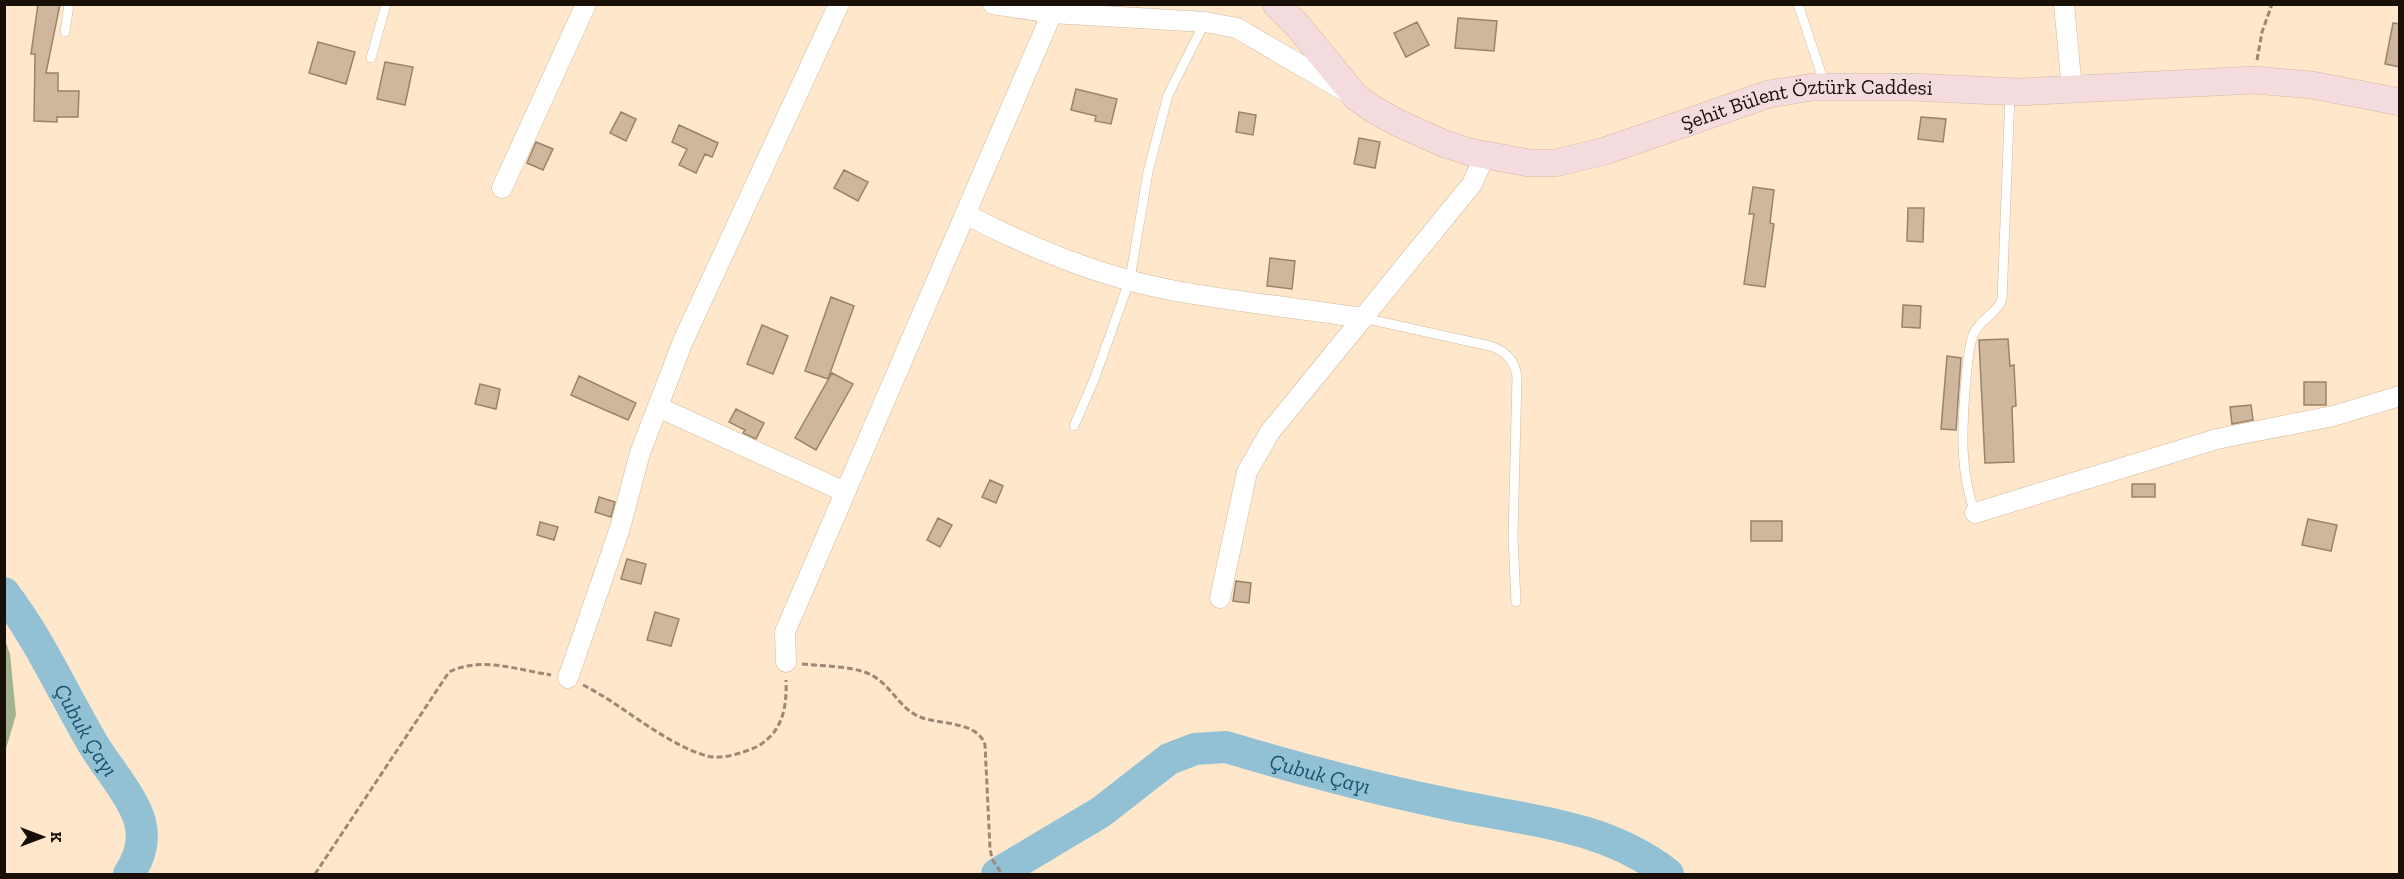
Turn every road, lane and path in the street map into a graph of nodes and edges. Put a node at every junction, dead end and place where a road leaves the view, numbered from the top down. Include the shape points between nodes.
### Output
1 (69, 4) edge
2 (386, 4) edge
3 (586, 4) edge
4 (839, 4) edge
5 (993, 4) edge
6 (1276, 4) edge
7 (1798, 4) edge
8 (2064, 4) edge
9 (2272, 4) edge
10 (1052, 13) junction
11 (1205, 22) junction
12 (65, 32) dead end
13 (371, 58) dead end
14 (2254, 80) junction
15 (1826, 87) junction
16 (2072, 90) junction
17 (2010, 92) junction
18 (1356, 97) junction
19 (2400, 102) edge
20 (1485, 155) junction
21 (502, 188) dead end
22 (965, 214) junction
23 (1130, 279) junction
24 (1362, 318) junction
25 (2400, 396) edge
26 (658, 407) junction
27 (1074, 426) dead end
28 (845, 492) junction
29 (1975, 513) joint
30 (1220, 598) dead end
31 (1516, 602) dead end
32 (786, 663) junction
33 (568, 678) junction
34 (315, 874) edge
35 (1002, 874) edge

1 - 12 lane
2 - 13 lane
3 - 21 street
4 - 26 street via 683,341
5 - 10 street
6 - 18 street, Şehit Bülent Öztürk Caddesi
7 - 15 lane
8 - 16 street
9 - 14 path via 2262,32
10 - 11 street
10 - 22 street
11 - 18 street via 1237,28
11 - 23 lane via 1168,94 1148,172
14 - 16 street, Şehit Bülent Öztürk Caddesi
14 - 19 street, Şehit Bülent Öztürk Caddesi via 2312,85
15 - 17 street, Şehit Bülent Öztürk Caddesi
15 - 20 street, Şehit Bülent Öztürk Caddesi via 1769,94 1675,129 1555,163
16 - 17 street, Şehit Bülent Öztürk Caddesi
17 - 29 lane via 2002,300 1974,332 1968,352 1961,446
18 - 20 street, Şehit Bülent Öztürk Caddesi via 1418,133
20 - 24 street via 1472,184
22 - 23 street via 1011,237
22 - 28 street
23 - 24 street via 1170,290
23 - 27 lane
24 - 30 street via 1270,432 1247,472
24 - 31 lane via 1490,346 1512,360 1517,376 1513,538
25 - 29 street via 2334,416 2217,439
26 - 28 street
26 - 33 street
28 - 32 street via 785,632
32 - 33 path via 787,703 780,723 766,742 724,756 709,757 664,735
32 - 35 path via 864,672 882,681 916,714 977,732 985,745 992,859
33 - 34 path via 484,664 468,664 449,672

